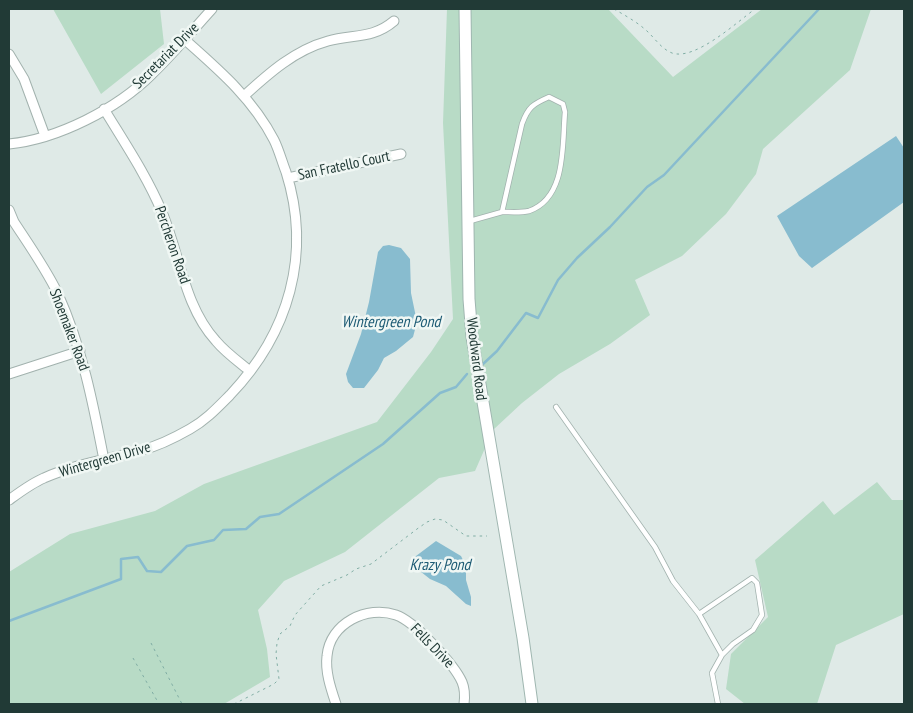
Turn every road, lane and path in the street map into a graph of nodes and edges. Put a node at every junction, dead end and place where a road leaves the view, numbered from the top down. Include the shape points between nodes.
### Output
1 (212, 9) edge
2 (465, 9) edge
3 (614, 9) edge
4 (755, 9) edge
5 (394, 21) dead end
6 (184, 39) junction
7 (9, 54) edge
8 (244, 96) junction
9 (104, 109) junction
10 (45, 136) junction
11 (9, 144) edge
12 (401, 154) dead end
13 (288, 178) junction
14 (9, 210) edge
15 (502, 212) junction
16 (468, 222) junction
17 (80, 351) junction
18 (250, 372) junction
19 (9, 374) edge
20 (556, 408) dead end
21 (104, 460) junction
22 (9, 500) edge
23 (487, 536) dead end
24 (699, 614) junction
25 (151, 644) dead end
26 (722, 655) junction
27 (133, 658) dead end
28 (158, 704) edge
29 (182, 704) edge
30 (234, 704) edge
31 (336, 704) edge
32 (464, 704) edge
33 (532, 704) edge
34 (718, 704) edge

1 - 6 street, Secretariat Drive
2 - 16 street, Woodward Road
3 - 4 path via 674,54 702,48
5 - 8 street via 385,29 369,35 344,37 308,48 266,76
6 - 8 street, Wintergreen Drive via 231,80
6 - 9 street, Secretariat Drive via 151,76
7 - 10 street via 24,79
8 - 13 street, Wintergreen Drive via 275,142
9 - 10 street, Secretariat Drive
9 - 18 street, Percheron Road via 162,213 197,313 215,340
10 - 11 street, Secretariat Drive
12 - 13 street, San Fratello Court
13 - 18 street, Wintergreen Drive via 296,221 296,257 291,290 274,335
14 - 17 street, Shoemaker Road via 57,292
15 - 15 lane via 526,113 533,104 549,97 563,104 564,112 556,185 546,201 535,208 527,212
15 - 16 lane
16 - 33 street, Woodward Road via 469,299 475,362
17 - 19 street
17 - 21 street, Shoemaker Road
18 - 21 street, Wintergreen Drive via 214,411 191,428 145,450
20 - 24 lane via 655,547 673,581
21 - 22 street, Wintergreen Drive via 43,478
23 - 30 path via 466,536 443,520 427,522 371,564 321,586 280,634 276,654 279,679
24 - 26 lane
24 - 26 lane via 752,578 757,583 762,615 753,630
25 - 29 path
26 - 34 lane via 712,673
27 - 28 path
31 - 32 street, Fells Drive via 327,674 329,647 346,623 362,614 374,612 397,615 416,628 450,663 463,684

